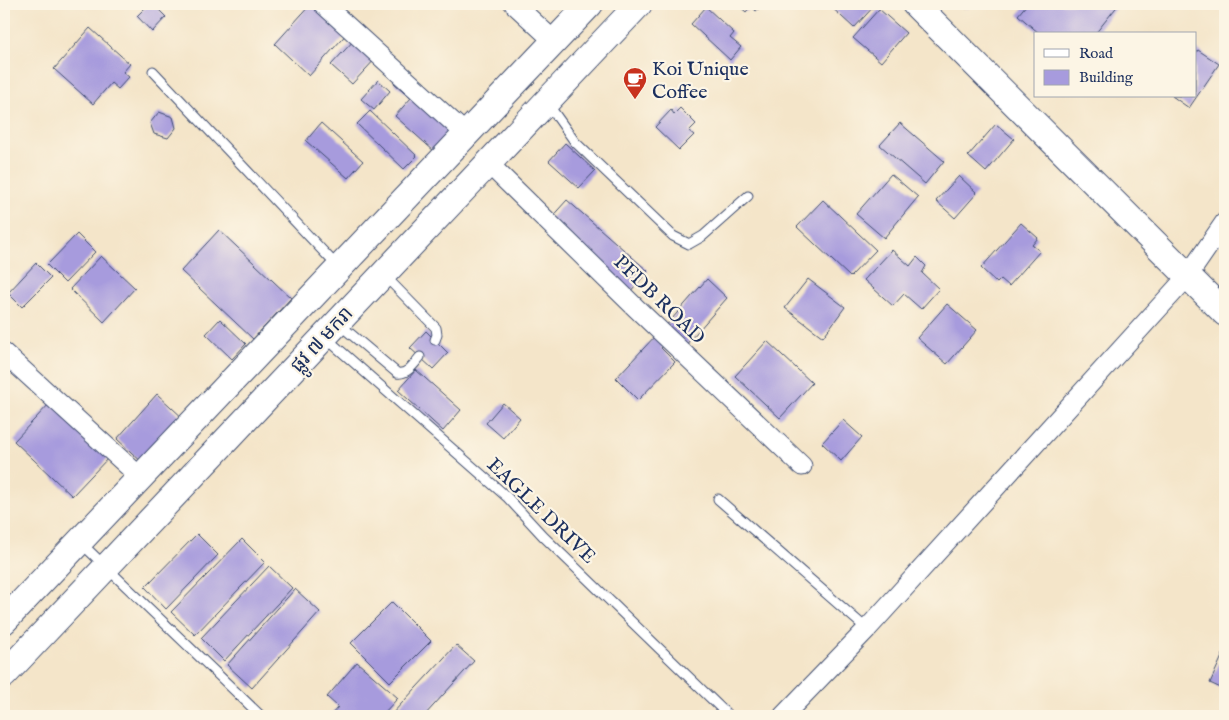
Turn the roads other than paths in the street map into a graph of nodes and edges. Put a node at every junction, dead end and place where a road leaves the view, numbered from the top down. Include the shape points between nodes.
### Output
1 (323, 4) edge
2 (514, 4) edge
3 (590, 4) edge
4 (639, 4) edge
5 (915, 4) edge
6 (554, 41) junction
7 (153, 70) dead end
8 (546, 102) junction
9 (466, 134) junction
10 (488, 164) junction
11 (748, 196) dead end
12 (1225, 222) edge
13 (339, 268) junction
14 (383, 274) junction
15 (1187, 277) junction
16 (1225, 313) edge
17 (331, 329) junction
18 (435, 340) dead end
19 (4, 353) edge
20 (420, 357) dead end
21 (802, 466) dead end
22 (140, 477) junction
23 (718, 499) dead end
24 (79, 541) junction
25 (106, 566) junction
26 (4, 621) edge
27 (866, 629) junction
28 (4, 675) edge
29 (261, 716) edge
30 (729, 716) edge
31 (783, 716) edge

1 - 9 street
2 - 6 street
3 - 6 main road, ផ្លូវ ៧ មករា
4 - 8 main road, ផ្លូវ ៧ មករា
5 - 15 main road
6 - 9 main road, ផ្លូវ ៧ មករា
7 - 13 lane
8 - 10 main road, ផ្លូវ ៧ មករា
8 - 11 lane via 576,142 673,236 689,244 703,236
9 - 13 main road, ផ្លូវ ៧ មករា
10 - 14 main road, ផ្លូវ ៧ មករា
10 - 21 street, PFDB ROAD
12 - 15 street
13 - 22 main road, ផ្លូវ ៧ មករា
14 - 17 main road, ផ្លូវ ៧ មករា
14 - 18 lane via 436,328
15 - 16 main road
15 - 27 street
17 - 20 lane via 397,373 406,372
17 - 25 main road, ផ្លូវ ៧ មករា
17 - 30 lane, EAGLE DRIVE
19 - 22 street
22 - 24 main road, ផ្លូវ ៧ មករា
23 - 27 lane
24 - 25 lane
24 - 26 main road, ផ្លូវ ៧ មករា
25 - 28 main road, ផ្លូវ ៧ មករា
25 - 29 lane
27 - 31 street

